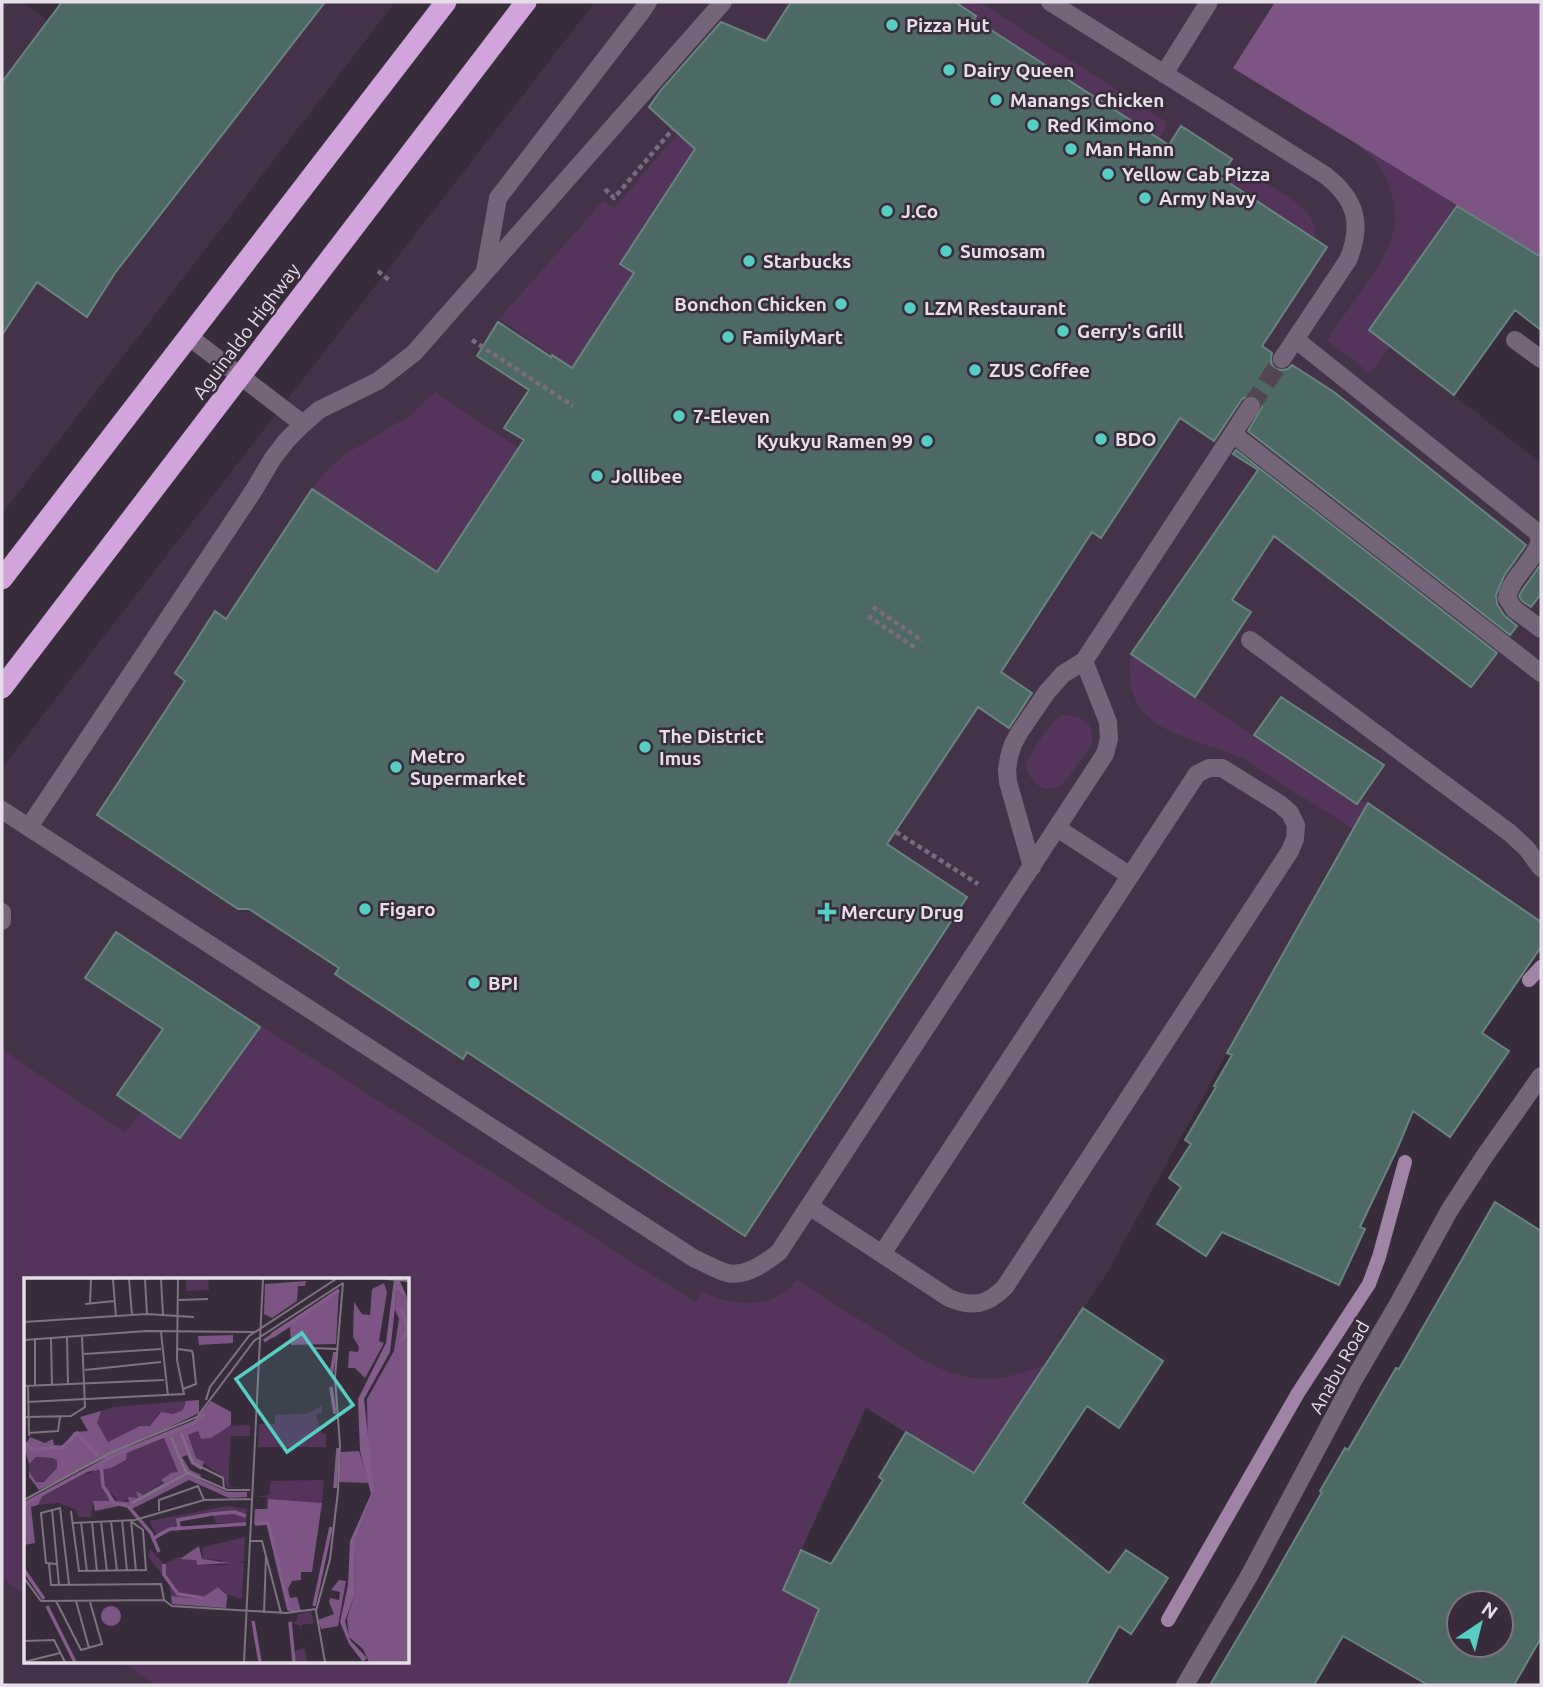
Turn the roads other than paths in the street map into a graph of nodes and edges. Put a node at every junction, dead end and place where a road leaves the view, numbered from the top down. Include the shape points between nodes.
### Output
1 (446, 2) edge
2 (526, 2) edge
3 (648, 2) edge
4 (723, 2) edge
5 (1050, 2) edge
6 (1209, 2) edge
7 (1164, 74) junction
8 (485, 271) junction
9 (188, 336) junction
10 (1295, 339) junction
11 (1515, 340) dead end
12 (1282, 359) tunnel mouth
13 (1541, 359) edge
14 (240, 376) junction
15 (1251, 407) tunnel mouth
16 (303, 424) junction
17 (1233, 434) junction
18 (2, 579) edge
19 (1541, 629) edge
20 (1250, 640) dead end
21 (1084, 660) junction
22 (1541, 673) edge
23 (2, 688) edge
24 (2, 810) edge
25 (29, 827) junction
26 (1057, 828) junction
27 (1032, 867) junction
28 (1541, 869) edge
29 (1129, 875) junction
30 (2, 912) edge
31 (2, 921) edge
32 (1541, 1076) edge
33 (809, 1206) junction
34 (882, 1254) junction
35 (1185, 1685) edge

1 - 9 highway
2 - 14 highway, Aguinaldo Highway
3 - 8 street via 498,198
4 - 8 street
5 - 7 street
6 - 7 street
7 - 10 street via 1325,175 1348,198 1354,213 1354,246
8 - 16 street via 396,368 319,410
9 - 14 street
9 - 18 highway
10 - 12 street
10 - 19 street via 1532,526 1541,540 1539,547 1507,598
11 - 13 street
14 - 16 street
14 - 23 highway, Aguinaldo Highway
15 - 17 street
16 - 25 street via 273,458
17 - 21 street
17 - 22 street
20 - 28 street via 1510,833
21 - 26 street via 1108,722 1109,739 1097,768
21 - 27 street via 1047,692 1013,744 1008,782
24 - 25 street
25 - 33 street via 695,1259 729,1273 750,1271 779,1252
26 - 27 street
26 - 29 street
27 - 33 street
29 - 34 street
29 - 34 street via 1189,784 1209,768 1222,768 1280,804 1296,825 1290,851 1005,1287 982,1303 959,1302
30 - 31 street
32 - 35 street, Anabu Road via 1449,1211
33 - 34 street

